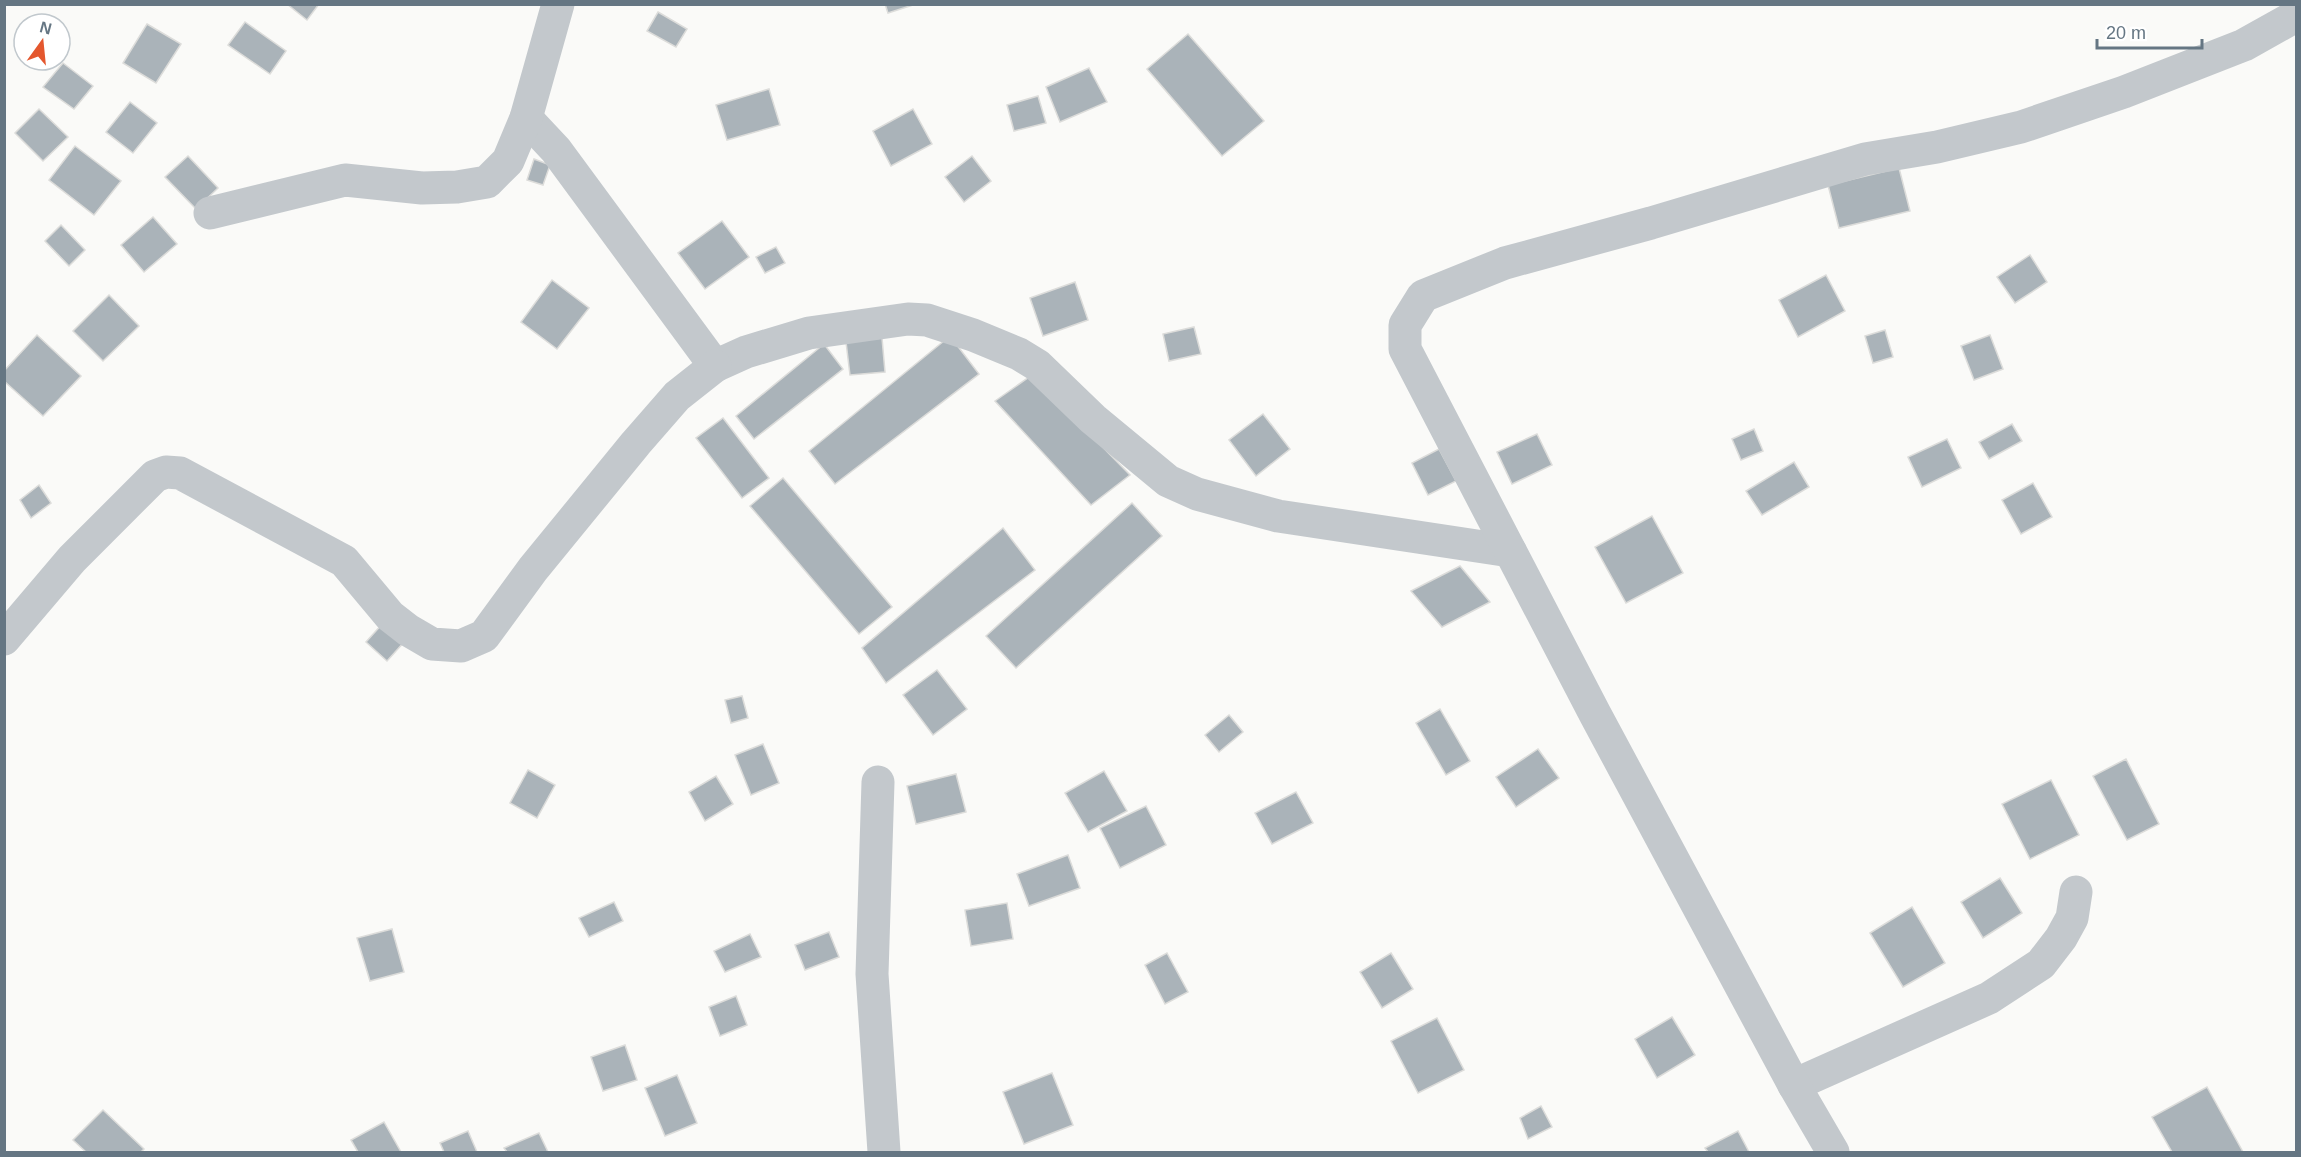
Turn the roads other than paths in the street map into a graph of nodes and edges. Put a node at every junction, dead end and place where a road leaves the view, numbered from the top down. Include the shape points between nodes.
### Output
1 (558, 4) edge
2 (2296, 16) edge
3 (526, 118) junction
4 (210, 213) dead end
5 (715, 366) junction
6 (1510, 551) junction
7 (4, 639) edge
8 (878, 782) dead end
9 (2076, 892) dead end
10 (1794, 1085) junction
11 (884, 1152) edge
12 (1833, 1152) edge

1 - 3 street
2 - 6 street via 2244,45 2021,127 1865,159 1505,263 1423,296 1405,325 1406,349
3 - 4 street via 508,161 487,182 422,188 345,180
3 - 5 street via 556,150
5 - 6 street via 809,333 908,319 927,320 973,335 1037,365 1093,419 1168,481 1197,494 1278,516
5 - 7 street via 677,396 636,443 533,568 484,636 460,646 432,644 408,630 390,616 344,561 180,473 166,472 155,476 72,559
6 - 10 street
8 - 11 street via 872,974
9 - 10 street via 2072,918 2041,964 1989,998
10 - 12 street

